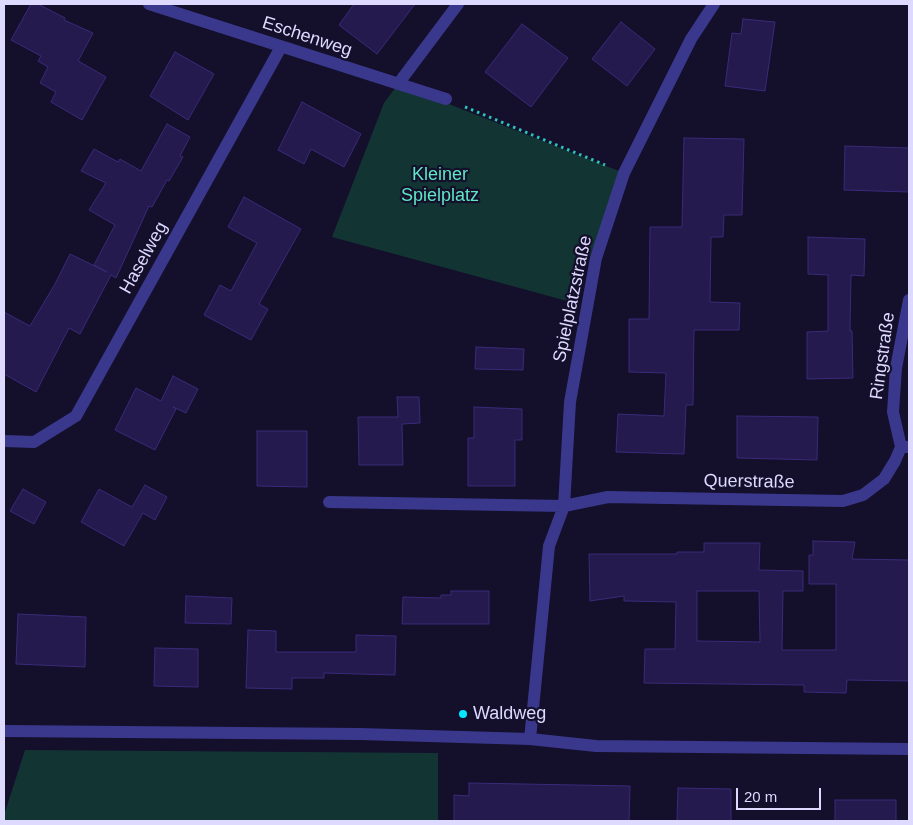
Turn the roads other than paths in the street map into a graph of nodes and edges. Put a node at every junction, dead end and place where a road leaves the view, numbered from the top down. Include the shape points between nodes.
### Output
1 (149, 4) edge
2 (458, 4) edge
3 (714, 4) edge
4 (281, 47) junction
5 (398, 84) junction
6 (446, 99) road end
7 (909, 300) edge
8 (4, 442) edge
9 (905, 447) edge
10 (329, 502) dead end
11 (564, 506) junction
12 (4, 731) edge
13 (530, 739) junction
14 (909, 748) edge

1 - 4 street, Eschenweg
2 - 5 street
3 - 11 street, Spielplatzstraße via 691,39 624,172 596,258 570,402
4 - 5 street, Eschenweg
4 - 8 street, Haselweg via 76,416 34,442
5 - 6 street, Eschenweg
7 - 9 street, Ringstraße via 896,368 893,412
9 - 11 street, Querstraße via 884,479 864,495 843,501 608,497
10 - 11 street
11 - 13 street, Spielplatzstraße via 549,546
12 - 13 street
13 - 14 street via 596,746

